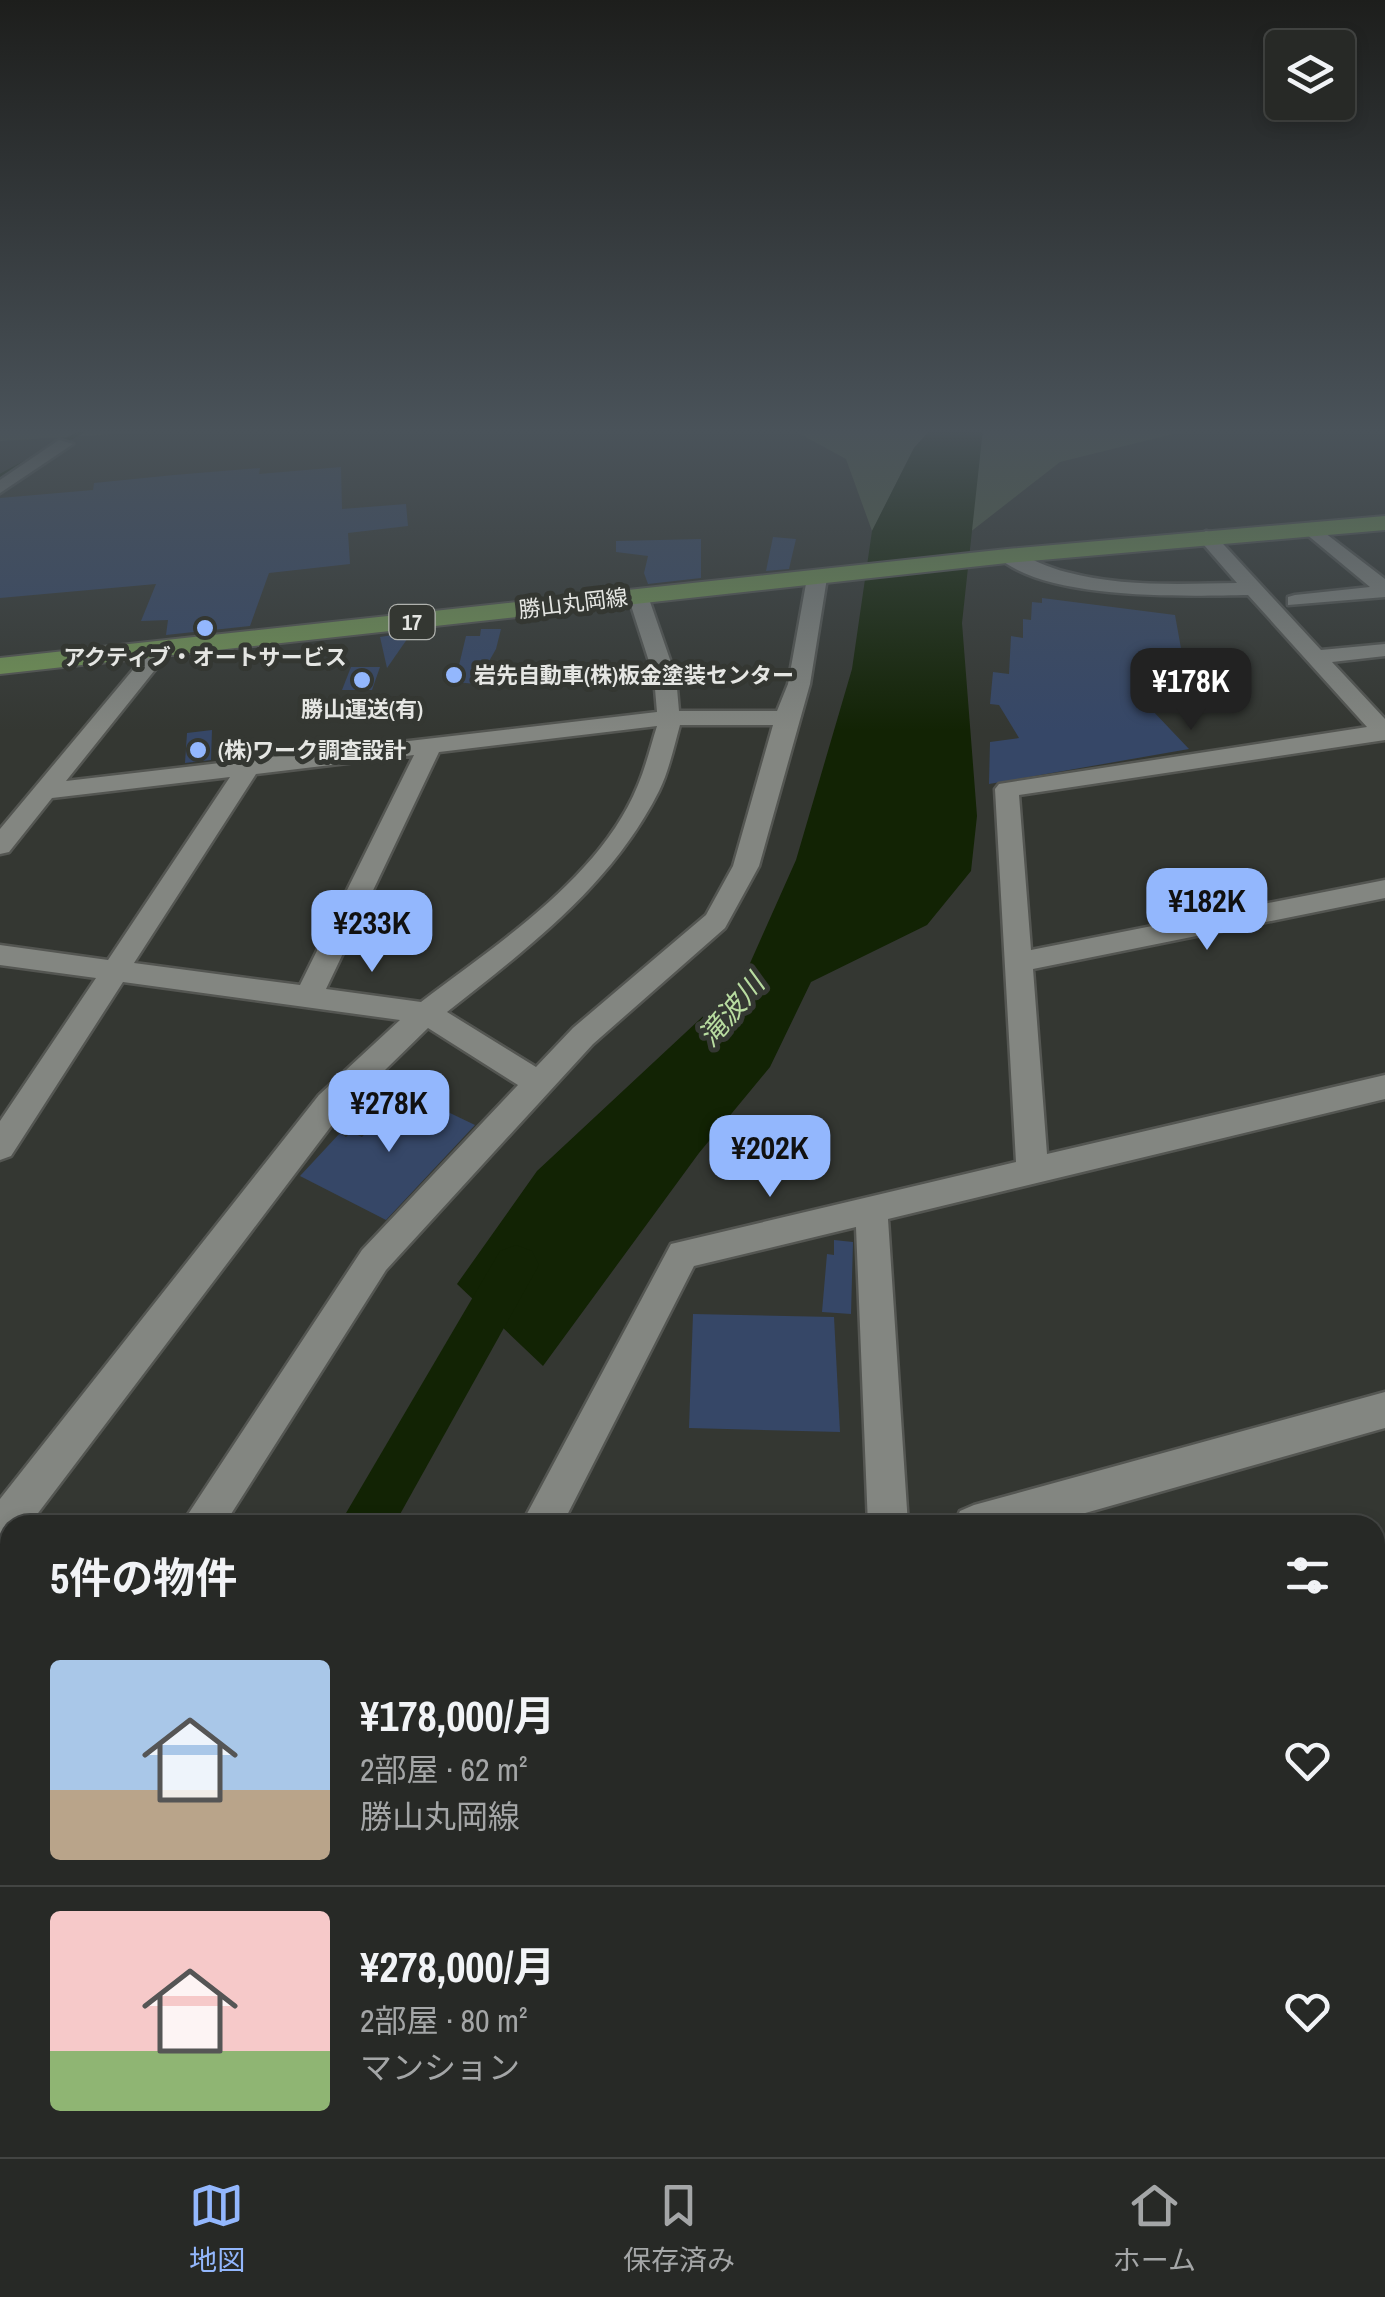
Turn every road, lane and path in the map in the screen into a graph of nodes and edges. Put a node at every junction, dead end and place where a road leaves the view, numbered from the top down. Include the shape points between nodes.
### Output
1 (1304, 530) edge
2 (1313, 530) edge
3 (1206, 538) junction
4 (1007, 556) junction
5 (820, 578) junction
6 (1253, 589) junction
7 (1385, 590) edge
8 (638, 596) junction
9 (1295, 601) dead end
10 (1385, 650) edge
11 (159, 651) junction
12 (1315, 657) junction
13 (0, 666) edge
14 (666, 718) junction
15 (786, 718) junction
16 (1384, 732) edge
17 (430, 746) junction
18 (248, 767) junction
19 (45, 791) junction
20 (0, 846) edge
21 (1385, 889) edge
22 (0, 955) edge
23 (1018, 962) junction
24 (118, 970) junction
25 (309, 995) junction
26 (426, 1013) junction
27 (537, 1082) junction
28 (1385, 1087) edge
29 (0, 1146) edge
30 (1032, 1169) junction
31 (872, 1207) junction
32 (1385, 1410) edge
33 (13, 1515) edge
34 (208, 1515) edge
35 (545, 1515) edge
36 (887, 1515) edge
37 (1010, 1515) edge

1 - 3 main road, 勝山丸岡線 / 17
2 - 7 street
3 - 4 main road, 勝山丸岡線 / 17
3 - 6 street
4 - 5 main road, 勝山丸岡線 / 17
4 - 6 street via 1043,573 1117,586
5 - 8 main road, 勝山丸岡線 / 17
5 - 15 street
6 - 12 street
7 - 9 street
8 - 11 main road, 勝山丸岡線 / 17
8 - 14 street via 665,677
10 - 12 street
11 - 13 main road, 勝山丸岡線 / 17
11 - 19 street
12 - 16 street
14 - 15 street
14 - 17 street
14 - 26 street via 668,734 649,788 611,852 545,921
15 - 27 street via 746,866 716,921
16 - 23 street via 1007,789
17 - 18 street
17 - 25 street
18 - 19 street
18 - 24 street
19 - 20 street
21 - 23 street
22 - 24 street
23 - 30 street
24 - 25 street
24 - 29 street
25 - 26 street
26 - 27 street
26 - 33 street via 330,1104
27 - 34 street via 374,1260
28 - 30 street
30 - 31 street
31 - 35 street via 683,1254
31 - 36 street
32 - 37 street

